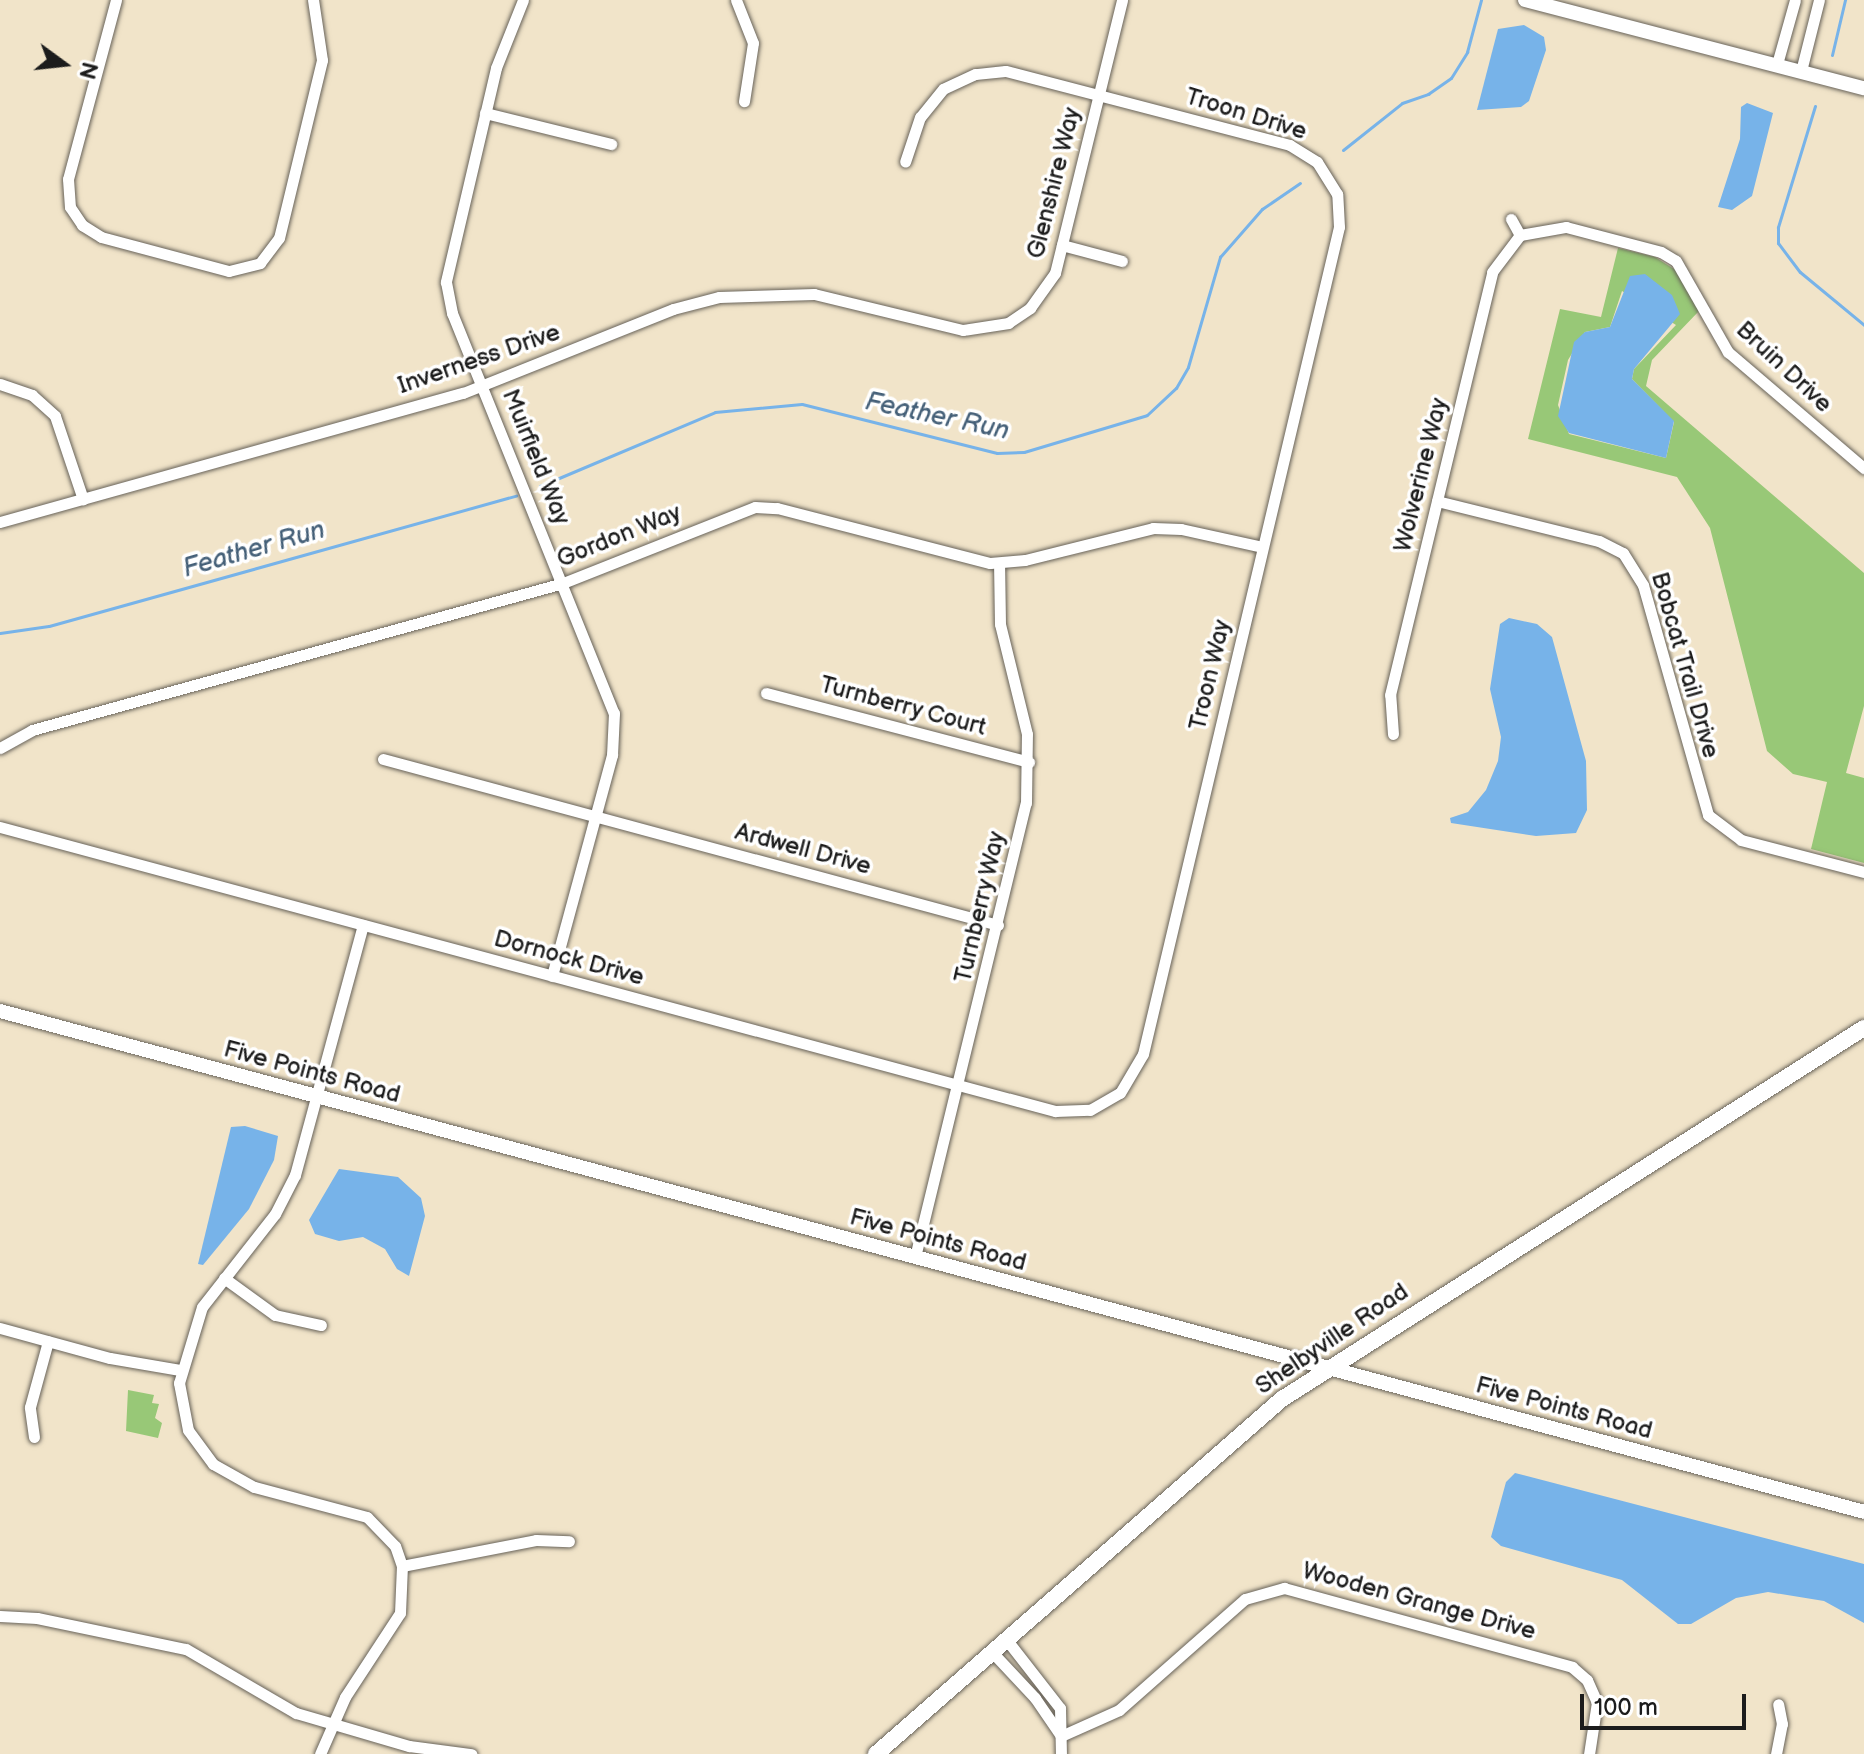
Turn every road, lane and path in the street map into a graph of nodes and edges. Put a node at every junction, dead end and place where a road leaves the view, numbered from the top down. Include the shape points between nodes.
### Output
1 (116, 0) edge
2 (313, 0) edge
3 (523, 0) edge
4 (736, 0) edge
5 (1122, 0) edge
6 (1525, 0) edge
7 (1795, 0) edge
8 (1819, 0) edge
9 (1777, 64) junction
10 (1801, 71) junction
11 (1864, 88) edge
12 (1099, 94) junction
13 (744, 101) dead end
14 (485, 113) junction
15 (611, 144) dead end
16 (905, 162) dead end
17 (1511, 219) dead end
18 (1520, 235) junction
19 (1062, 245) junction
20 (1122, 261) dead end
21 (1329, 267) joint
22 (973, 331) joint
23 (0, 384) edge
24 (483, 386) junction
25 (1864, 468) edge
26 (83, 499) junction
27 (1437, 501) junction
28 (0, 522) edge
29 (1262, 547) junction
30 (999, 563) junction
31 (563, 583) junction
32 (766, 693) dead end
33 (1393, 734) dead end
34 (0, 748) edge
35 (383, 759) dead end
36 (1029, 762) junction
37 (596, 816) junction
38 (0, 827) edge
39 (1864, 872) edge
40 (363, 925) junction
41 (998, 925) junction
42 (552, 976) junction
43 (0, 1011) edge
44 (1864, 1028) edge
45 (961, 1086) junction
46 (1124, 1090) joint
47 (316, 1096) junction
48 (915, 1257) junction
49 (224, 1278) junction
50 (321, 1325) dead end
51 (0, 1328) edge
52 (48, 1341) junction
53 (1327, 1367) junction
54 (180, 1370) junction
55 (34, 1437) dead end
56 (1864, 1512) edge
57 (569, 1541) dead end
58 (402, 1566) junction
59 (0, 1616) edge
60 (1006, 1639) junction
61 (992, 1652) junction
62 (1778, 1704) dead end
63 (330, 1725) junction
64 (1058, 1735) junction
65 (320, 1754) edge
66 (471, 1754) edge
67 (876, 1754) edge
68 (1061, 1754) edge
69 (1589, 1754) edge
70 (1776, 1754) edge

1 - 2 street via 68,179 69,202 82,225 105,239 224,271 245,270 265,258 280,233 321,67 323,45
3 - 14 street, Muirfield Way via 500,53
4 - 13 street via 753,43
5 - 12 street, Glenshire Way
6 - 9 street
7 - 9 street
8 - 10 street
9 - 10 street
10 - 11 street
12 - 16 street, Troon Drive via 1010,71 970,75 928,104
12 - 19 street, Glenshire Way
12 - 21 street, Troon Drive via 1309,155 1337,194 1339,222
14 - 15 street
14 - 24 street, Muirfield Way via 446,282 452,313
17 - 18 street
18 - 25 street, Bruin Drive via 1566,227 1661,252 1676,261 1728,352
18 - 27 street, Wolverine Way via 1492,272
19 - 20 street
19 - 22 street, Glenshire Way via 1050,283 1030,308 1008,323
21 - 29 street, Troon Way
22 - 24 street, Inverness Drive via 824,296 740,294 673,309
23 - 26 street via 32,395 55,416
24 - 26 street, Inverness Drive
24 - 31 street, Muirfield Way
26 - 28 street, Inverness Drive
27 - 33 street, Wolverine Way via 1390,695
27 - 39 street, Bobcat Trail Drive via 1599,541 1623,553 1643,585 1708,815 1741,840
29 - 30 street, Gordon Way via 1153,528
29 - 46 street, Troon Way via 1143,1054
30 - 31 street, Gordon Way via 759,507
30 - 36 street, Turnberry Way via 1000,624
31 - 34 street, Gordon Way via 32,730
31 - 37 street, Muirfield Way via 614,713 614,745
32 - 36 street, Turnberry Court
35 - 37 street, Ardwell Drive
36 - 41 street, Turnberry Way via 1026,803
37 - 41 street, Ardwell Drive
37 - 42 street, Muirfield Way
38 - 40 street, Dornock Drive
40 - 42 street, Dornock Drive
40 - 47 street
41 - 45 street, Turnberry Way
42 - 45 street, Dornock Drive
43 - 47 street, Five Points Road
44 - 53 main road, Shelbyville Road
45 - 46 street, Dornock Drive via 1070,1112 1094,1108
45 - 48 street, Turnberry Way
47 - 48 street, Five Points Road
47 - 49 street via 283,1202
48 - 53 street, Five Points Road
49 - 50 street via 275,1315
49 - 54 street via 194,1322
51 - 52 street
52 - 54 street
52 - 55 street via 30,1407
53 - 56 street, Five Points Road
53 - 60 main road, Shelbyville Road via 1261,1415
54 - 58 street via 184,1421 213,1464 254,1487 367,1517 395,1546
57 - 58 street via 536,1540
58 - 63 street via 400,1613
59 - 63 street via 37,1618 186,1649 296,1713
60 - 61 main road, Shelbyville Road
60 - 64 street via 1060,1708
61 - 64 street via 1035,1698
61 - 67 main road, Shelbyville Road
62 - 70 street via 1782,1724
63 - 65 street
63 - 66 street via 409,1746
64 - 68 street
64 - 69 street, Wooden Grange Drive via 1119,1710 1245,1599 1284,1588 1572,1667 1587,1680 1597,1702

